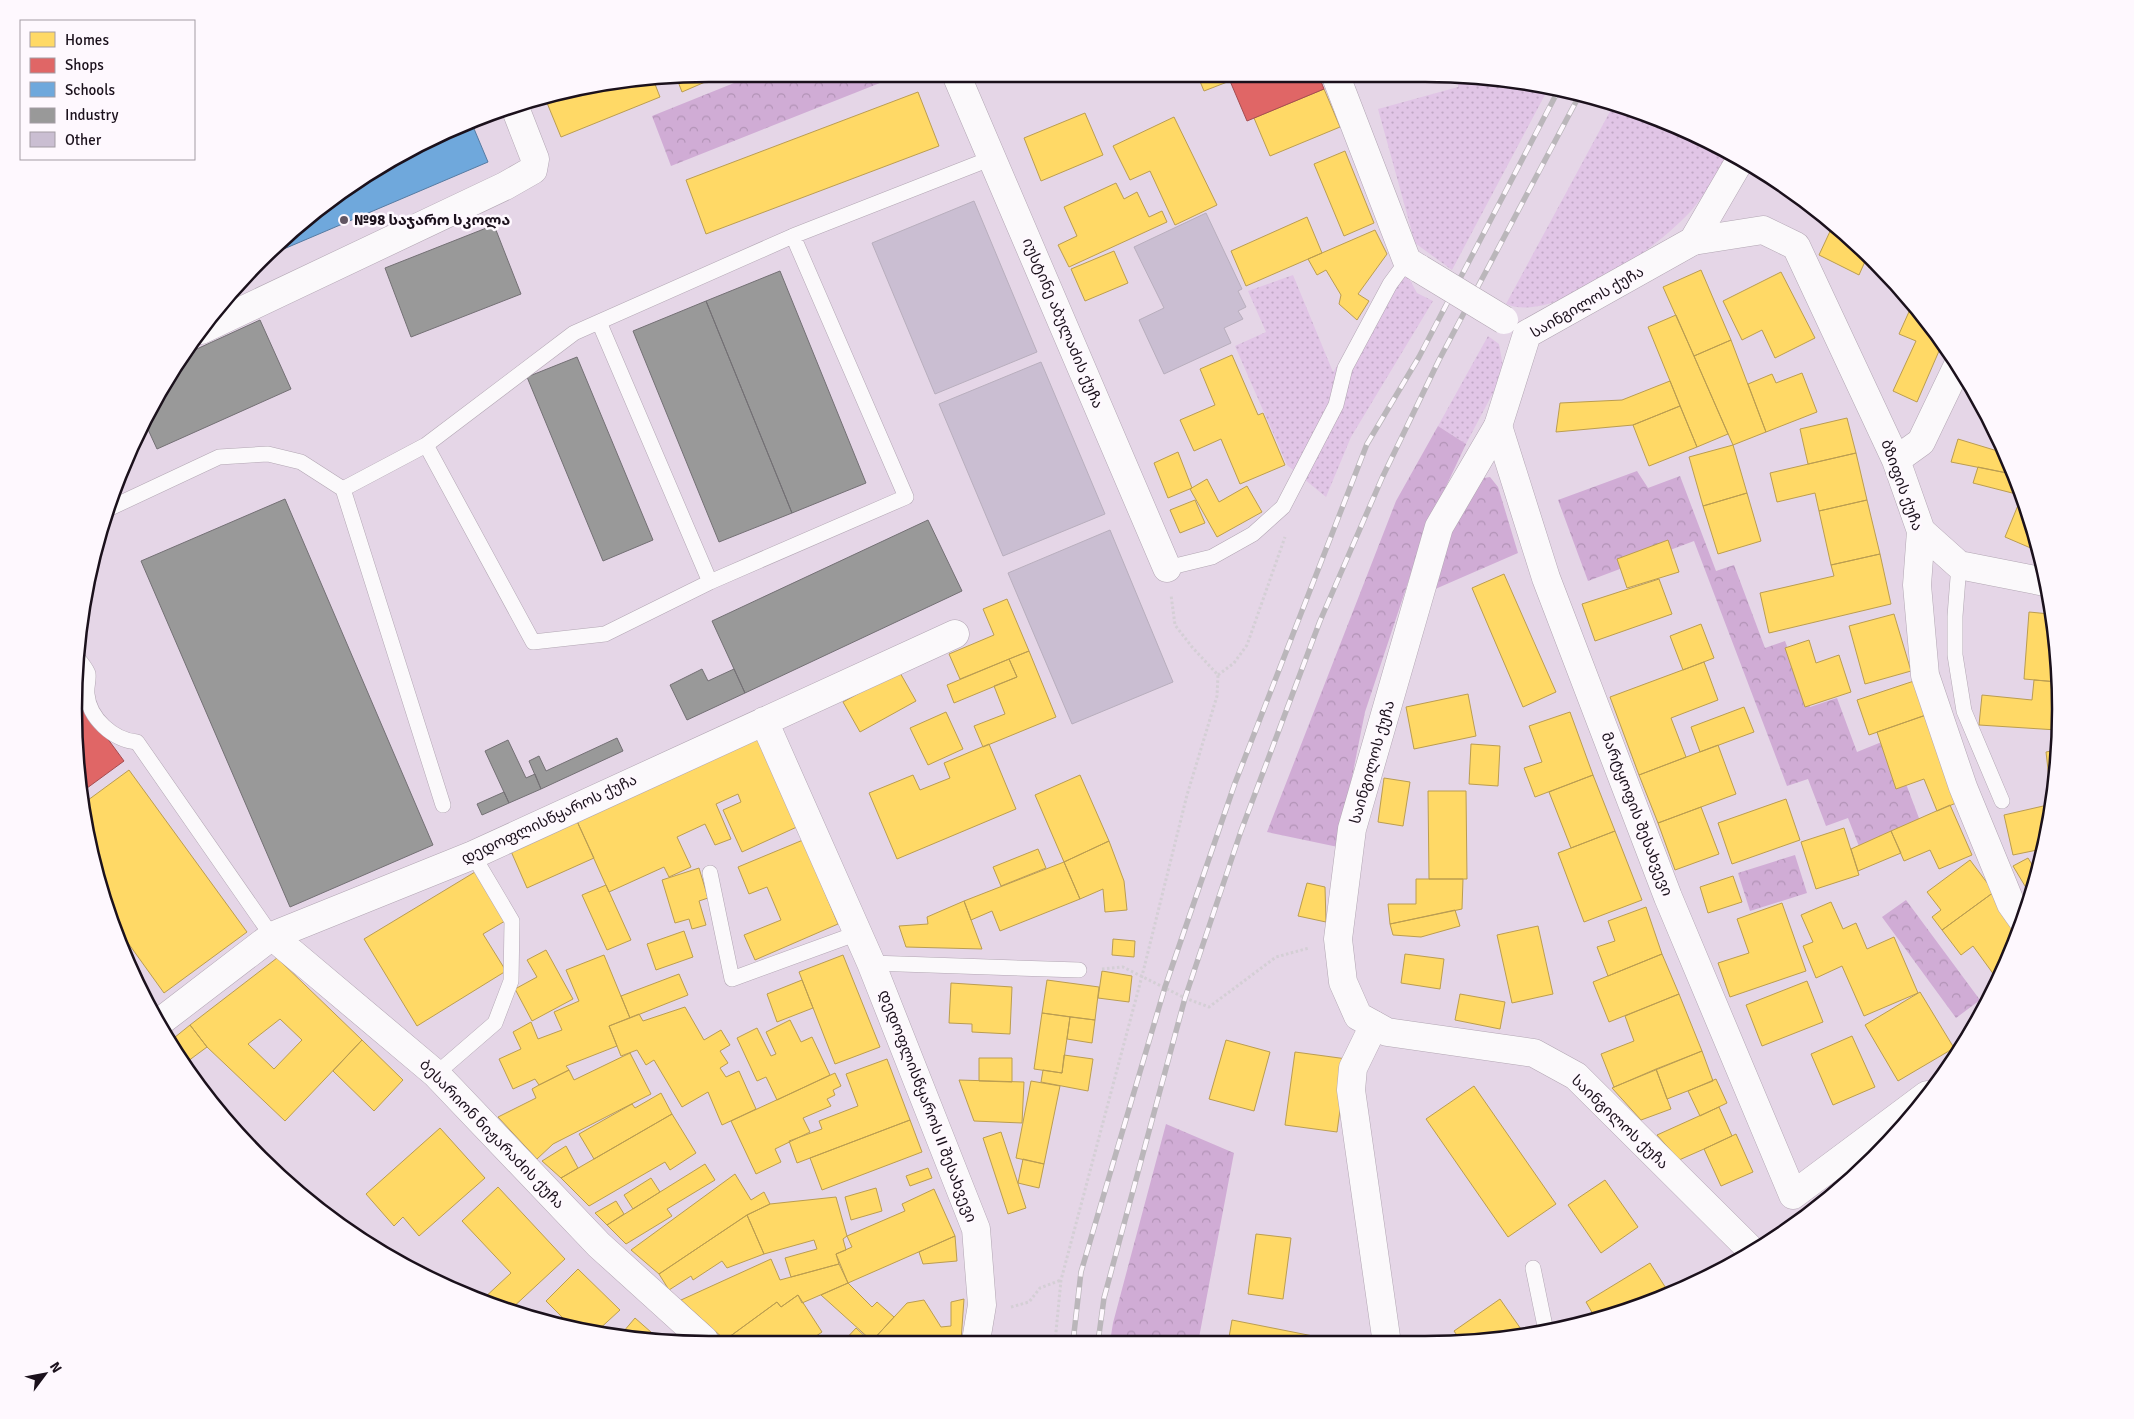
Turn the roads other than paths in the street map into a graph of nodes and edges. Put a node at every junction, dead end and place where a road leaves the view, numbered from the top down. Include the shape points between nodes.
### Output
1 (959, 82) edge
2 (1338, 82) edge
3 (517, 113) edge
4 (992, 158) junction
5 (1737, 166) edge
6 (793, 236) junction
7 (1693, 242) junction
8 (1413, 265) junction
9 (599, 322) junction
10 (216, 323) edge
11 (1527, 334) junction
12 (1954, 374) edge
13 (1498, 426) junction
14 (426, 445) junction
15 (1896, 460) junction
16 (343, 489) junction
17 (118, 504) edge
18 (1921, 531) junction
19 (1959, 565) junction
20 (1167, 568) joint
21 (2038, 581) edge
22 (710, 582) junction
23 (954, 634) dead end
24 (84, 668) edge
25 (764, 721) junction
26 (2002, 801) dead end
27 (443, 805) dead end
28 (473, 855) junction
29 (710, 873) dead end
30 (2017, 913) edge
31 (858, 933) junction
32 (272, 936) junction
33 (871, 962) junction
34 (1079, 970) road end
35 (165, 1019) edge
36 (1374, 1025) junction
37 (436, 1074) junction
38 (1906, 1111) edge
39 (1747, 1246) edge
40 (1533, 1268) dead end
41 (1545, 1324) edge
42 (699, 1336) edge
43 (977, 1336) edge
44 (1386, 1336) edge

1 - 4 street, იუსტინე აბულაძის ქუჩა
2 - 8 street
3 - 10 street via 534,159 533,170
4 - 6 lane
4 - 20 street, იუსტინე აბულაძის ქუჩა
5 - 7 street
6 - 9 lane
6 - 22 lane via 906,497
7 - 11 street, საინგილოს ქუჩა
7 - 15 street, ბზიფის ქუჩა via 1763,230 1796,246
8 - 11 street, bridge
8 - 20 lane via 1390,284 1345,368 1336,404 1283,507 1252,534 1212,557
9 - 14 lane via 574,333
9 - 22 lane
11 - 13 street, საინგილოს ქუჩა
12 - 15 street via 1922,442
13 - 36 street, საინგილოს ქუჩა via 1439,527 1352,829 1338,939 1342,982 1358,1016
13 - 38 street, მარტყოფის შესახვევი via 1546,578 1668,897 1793,1195
14 - 16 lane
14 - 22 lane via 533,642 605,634
15 - 18 street, ბზიფის ქუჩა
16 - 17 lane via 301,462 268,454 219,457
16 - 27 lane
18 - 19 street
18 - 30 street, ბზიფის ქუჩა via 1917,585 1925,675 1967,796
19 - 21 street
19 - 26 lane via 1956,655 1964,711
23 - 25 street, დედოფლისწყაროს ქუჩა
24 - 32 lane via 88,673 86,695 96,718 125,742 136,742
25 - 28 street, დედოფლისწყაროს ქუჩა
25 - 31 street, დედოფლისწყაროს II შესახვევი
28 - 32 street, დედოფლისწყაროს ქუჩა
28 - 37 lane via 512,921 511,981 495,1023
29 - 31 lane via 732,979
31 - 33 street, დედოფლისწყაროს II შესახვევი
32 - 35 street, დედოფლისწყაროს ქუჩა
32 - 37 street, ბესარიონ ნიჟარაძის ქუჩა
33 - 34 lane
33 - 43 street, დედოფლისწყაროს II შესახვევი via 976,1229 982,1306
36 - 39 street, საინგილოს ქუჩა via 1387,1032 1534,1053 1576,1076
36 - 44 street via 1353,1068 1351,1090
37 - 42 street, ბესარიონ ნიჟარაძის ქუჩა via 599,1245
40 - 41 lane

